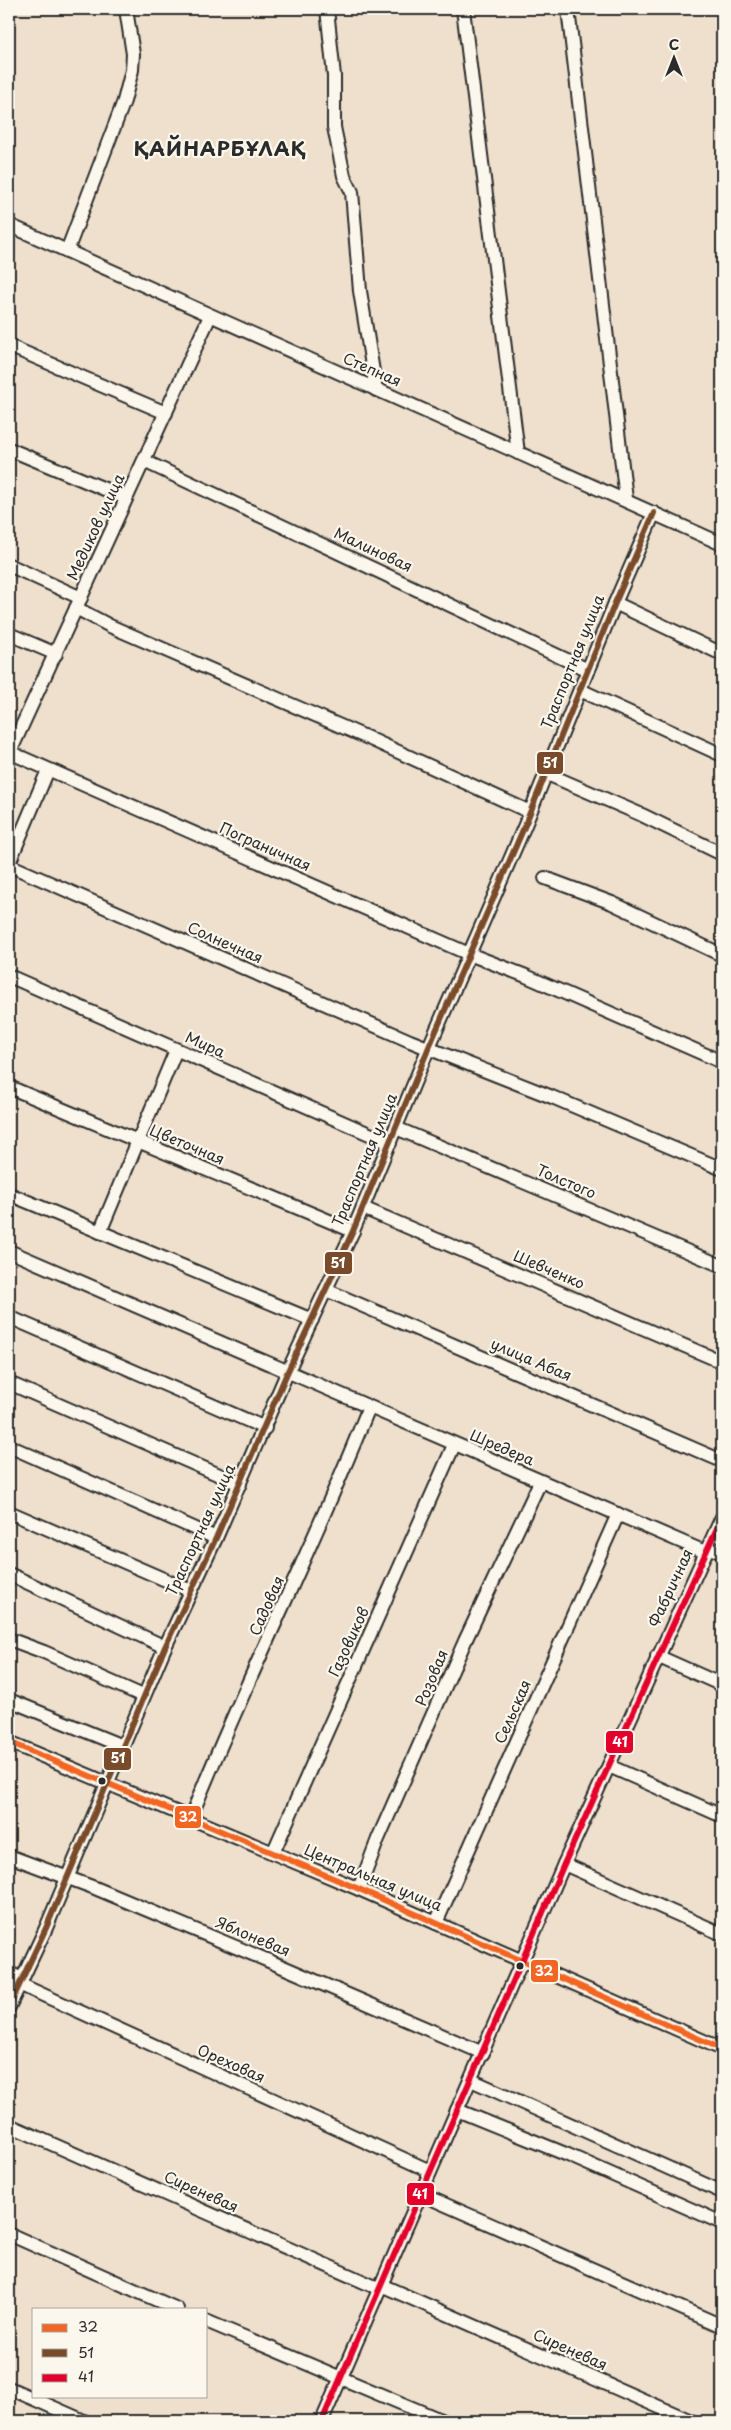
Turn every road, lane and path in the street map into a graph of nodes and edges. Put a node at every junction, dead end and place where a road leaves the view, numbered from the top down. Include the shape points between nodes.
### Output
1 (126, 9) edge
2 (327, 9) edge
3 (463, 9) edge
4 (568, 9) edge
5 (9, 225) edge
6 (67, 251) junction
7 (210, 316) junction
8 (9, 346) edge
9 (376, 390) junction
10 (166, 413) junction
11 (9, 449) edge
12 (518, 453) junction
13 (144, 461) junction
14 (126, 498) junction
15 (626, 499) junction
16 (654, 513) junction
17 (722, 544) edge
18 (9, 564) edge
19 (79, 603) junction
20 (614, 603) junction
21 (9, 634) edge
22 (56, 654) junction
23 (722, 654) edge
24 (588, 670) junction
25 (580, 690) junction
26 (10, 752) edge
27 (722, 754) edge
28 (48, 770) junction
29 (545, 773) junction
30 (530, 812) junction
31 (722, 854) edge
32 (9, 864) edge
33 (545, 878) dead end
34 (469, 954) junction
35 (722, 955) edge
36 (9, 976) edge
37 (429, 1047) junction
38 (176, 1050) junction
39 (722, 1062) edge
40 (9, 1087) edge
41 (396, 1128) junction
42 (138, 1142) junction
43 (390, 1143) junction
44 (722, 1169) edge
45 (9, 1194) edge
46 (363, 1208) junction
47 (100, 1232) junction
48 (353, 1232) junction
49 (9, 1251) edge
50 (722, 1266) edge
51 (326, 1290) junction
52 (9, 1317) edge
53 (312, 1320) junction
54 (722, 1362) edge
55 (287, 1373) junction
56 (9, 1382) edge
57 (368, 1407) junction
58 (265, 1428) junction
59 (454, 1445) junction
60 (9, 1446) edge
61 (722, 1461) edge
62 (540, 1482) junction
63 (240, 1484) junction
64 (9, 1512) edge
65 (618, 1514) junction
66 (722, 1517) edge
67 (216, 1538) junction
68 (707, 1549) junction
69 (722, 1553) edge
70 (9, 1574) edge
71 (191, 1591) junction
72 (9, 1639) edge
73 (165, 1647) junction
74 (657, 1656) junction
75 (722, 1685) edge
76 (143, 1696) junction
77 (9, 1700) edge
78 (9, 1742) edge
79 (122, 1746) junction
80 (609, 1766) junction
81 (106, 1784) junction
82 (722, 1816) edge
83 (191, 1817) junction
84 (273, 1853) junction
85 (9, 1856) edge
86 (564, 1864) junction
87 (66, 1878) junction
88 (358, 1889) junction
89 (436, 1923) junction
90 (722, 1934) edge
91 (523, 1961) junction
92 (9, 1973) edge
93 (20, 1982) junction
94 (9, 2007) edge
95 (722, 2049) edge
96 (483, 2053) junction
97 (471, 2080) junction
98 (457, 2110) junction
99 (9, 2125) edge
100 (430, 2171) junction
101 (722, 2192) edge
102 (421, 2194) junction
103 (722, 2223) edge
104 (9, 2234) edge
105 (380, 2287) junction
106 (175, 2308) edge
107 (208, 2322) edge
108 (722, 2326) edge
109 (341, 2376) junction
110 (9, 2388) edge
111 (84, 2421) edge
112 (322, 2421) edge
113 (443, 2421) edge
114 (691, 2421) edge

1 - 6 street via 133,54 132,70 124,101
2 - 9 street via 334,76 334,127 344,176 352,192 360,291
3 - 12 street
4 - 15 street
5 - 6 street, Степная
6 - 7 street, Степная
7 - 9 street, Степная
7 - 10 street, Медиков улица
8 - 10 street
9 - 12 street, Степная
10 - 13 street, Медиков улица
11 - 14 street
12 - 15 street, Степная
13 - 14 street, Медиков улица
13 - 24 street, Малиновая
14 - 19 street, Медиков улица
15 - 16 street, Степная
16 - 17 street, Степная
16 - 20 street, Траспортная улица
18 - 19 street
19 - 22 street, Медиков улица
19 - 30 street via 110,626
20 - 23 street
20 - 24 street, Траспортная улица
21 - 22 street
22 - 26 street, Медиков улица
24 - 25 street, Траспортная улица
25 - 27 street
25 - 29 street, Траспортная улица
26 - 28 street, Пограничная
28 - 32 street
28 - 34 street, Пограничная
29 - 30 street, Траспортная улица
29 - 31 street
30 - 34 street, Траспортная улица
32 - 37 street, Солнечная
33 - 35 street via 612,903
34 - 37 street, Траспортная улица
34 - 39 street, Пограничная
36 - 38 street, Мира
37 - 41 street, Траспортная улица
37 - 44 street, Солнечная
38 - 42 street
38 - 43 street, Мира
40 - 42 street, Цветочная
41 - 43 street, Траспортная улица
41 - 50 street, Толстого
42 - 47 street
42 - 48 street, Цветочная
43 - 46 street, Траспортная улица
45 - 47 street
46 - 48 street, Траспортная улица
46 - 54 street, Шевченко
47 - 53 street
48 - 51 street, Траспортная улица
49 - 55 street, Шредера
51 - 53 street, Траспортная улица
51 - 61 street, улица Абая
52 - 58 street
53 - 55 street, Траспортная улица
55 - 57 street, Шредера
55 - 58 street, Траспортная улица
56 - 63 street
57 - 59 street, Шредера
57 - 83 street, Садовая via 308,1554
58 - 63 street, Траспортная улица
59 - 62 street, Шредера
59 - 84 street, Газовиков
60 - 67 street
62 - 65 street, Шредера
62 - 88 street, Розовая via 465,1641
63 - 67 street, Траспортная улица
64 - 71 street
65 - 68 street, Шредера
65 - 89 street, Сельская
66 - 68 street, Фабричная
67 - 71 street, Траспортная улица
68 - 69 street, Шредера
68 - 74 street, Фабричная
70 - 73 street
71 - 73 street, Траспортная улица
72 - 76 street
73 - 76 street, Траспортная улица
74 - 75 street
74 - 80 street, Фабричная
76 - 79 street, Траспортная улица
77 - 79 street
78 - 81 street, Центральная улица
79 - 81 street, Траспортная улица
80 - 82 street
80 - 86 street, Фабричная
81 - 83 street, Центральная улица
81 - 87 street, Траспортная улица
83 - 84 street, Центральная улица
84 - 88 street, Центральная улица
85 - 87 street, Яблоневая
86 - 90 street
86 - 91 street, Фабричная
87 - 93 street, Траспортная улица
87 - 96 street, Яблоневая
88 - 89 street, Центральная улица
89 - 91 street, Центральная улица
91 - 95 street, Центральная улица
91 - 96 street, Фабричная
92 - 93 street, Ореховая
93 - 94 street, Траспортная улица
93 - 100 street, Ореховая
96 - 97 street, Фабричная
97 - 98 street, Фабричная
97 - 101 street
98 - 100 street, Фабричная
98 - 103 street
99 - 105 street, Сиреневая
100 - 102 street, Фабричная
102 - 105 street, Фабричная
102 - 108 street
104 - 106 street
105 - 109 street, Фабричная
105 - 114 street, Сиреневая
107 - 109 street
109 - 112 street, Фабричная
109 - 113 street
110 - 111 street

